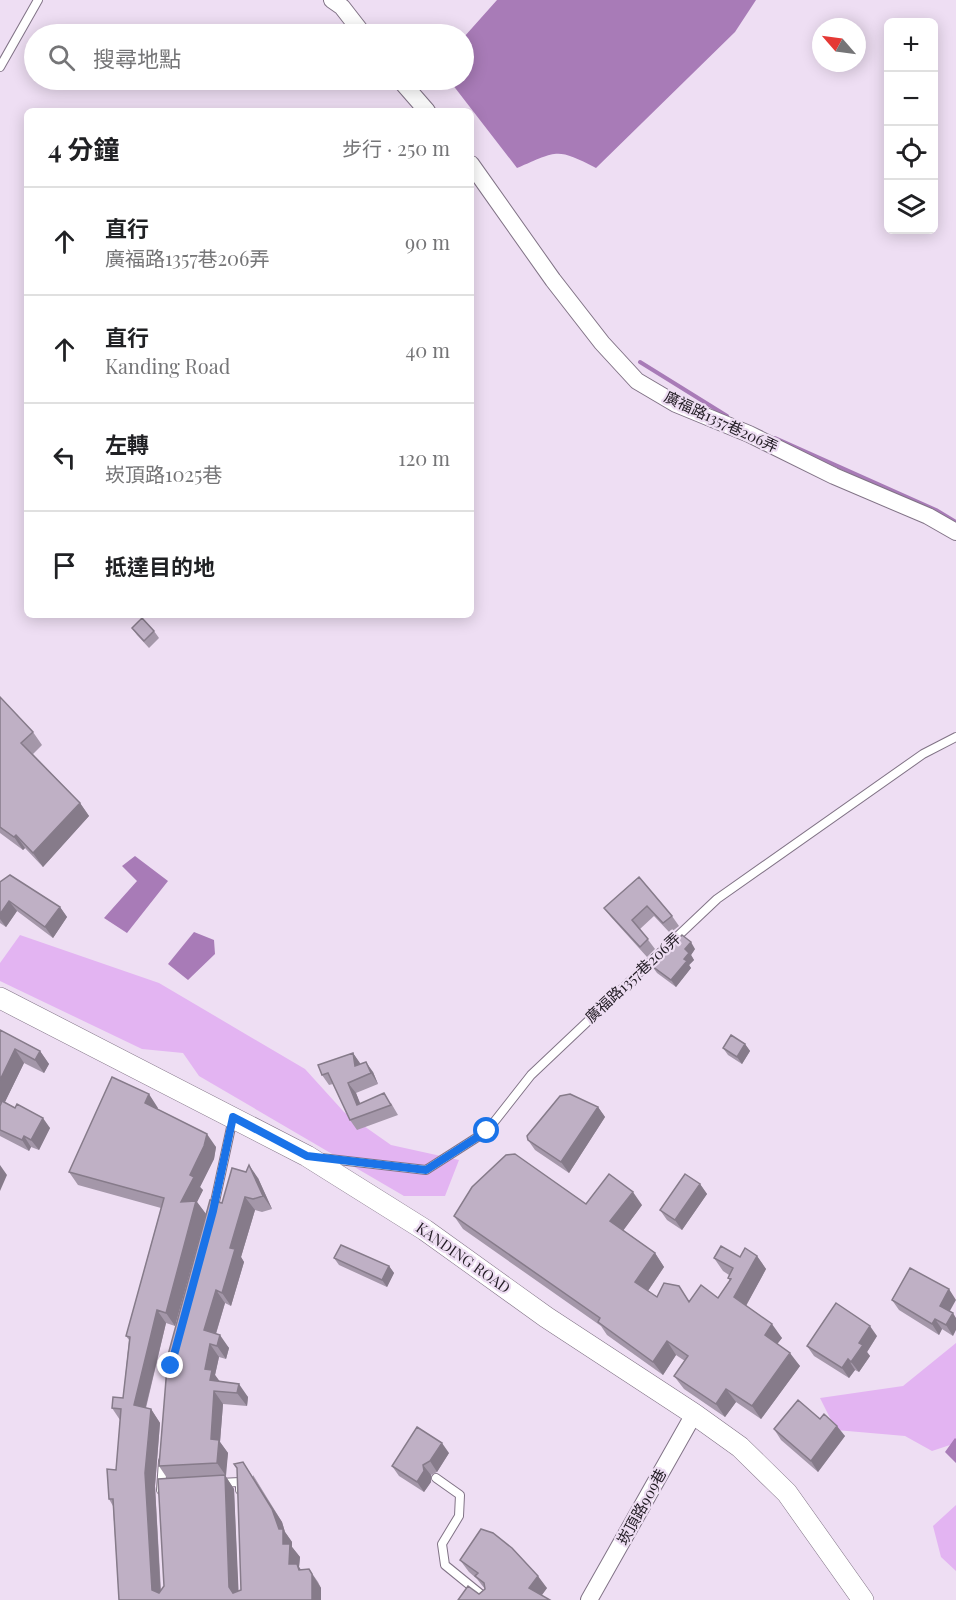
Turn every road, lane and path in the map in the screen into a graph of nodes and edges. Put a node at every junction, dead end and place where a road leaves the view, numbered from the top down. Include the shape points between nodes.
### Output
1 (38, 0) edge
2 (332, 0) edge
3 (25, 24) edge
4 (355, 24) edge
5 (24, 25) edge
6 (0, 68) edge
7 (408, 90) edge
8 (424, 108) edge
9 (474, 168) edge
10 (956, 532) edge
11 (956, 737) edge
12 (0, 998) edge
13 (233, 1117) junction
14 (307, 1156) junction
15 (210, 1222) edge
16 (694, 1414) junction
17 (164, 1449) edge
18 (436, 1478) dead end
19 (206, 1484) edge
20 (172, 1485) edge
21 (161, 1486) junction
22 (162, 1497) edge
23 (241, 1506) edge
24 (488, 1600) edge
25 (590, 1600) edge
26 (862, 1600) edge

1 - 3 lane
2 - 4 street
5 - 6 lane
7 - 8 street
9 - 10 street, 廣福路1357巷206弄 via 553,280 637,381 676,404 749,434
11 - 14 lane, 廣福路1357巷206弄 via 923,754 717,899 531,1075 487,1131 426,1170
12 - 13 street, KANDING ROAD
13 - 14 street, KANDING ROAD
13 - 15 lane
14 - 16 street, KANDING ROAD via 425,1230 546,1317
16 - 25 street, 崁頂路909巷
16 - 26 street, KANDING ROAD via 740,1447 788,1493
17 - 21 lane
18 - 24 lane via 460,1495 459,1516 442,1544 445,1564
19 - 23 lane via 240,1482
20 - 21 lane
21 - 22 lane

